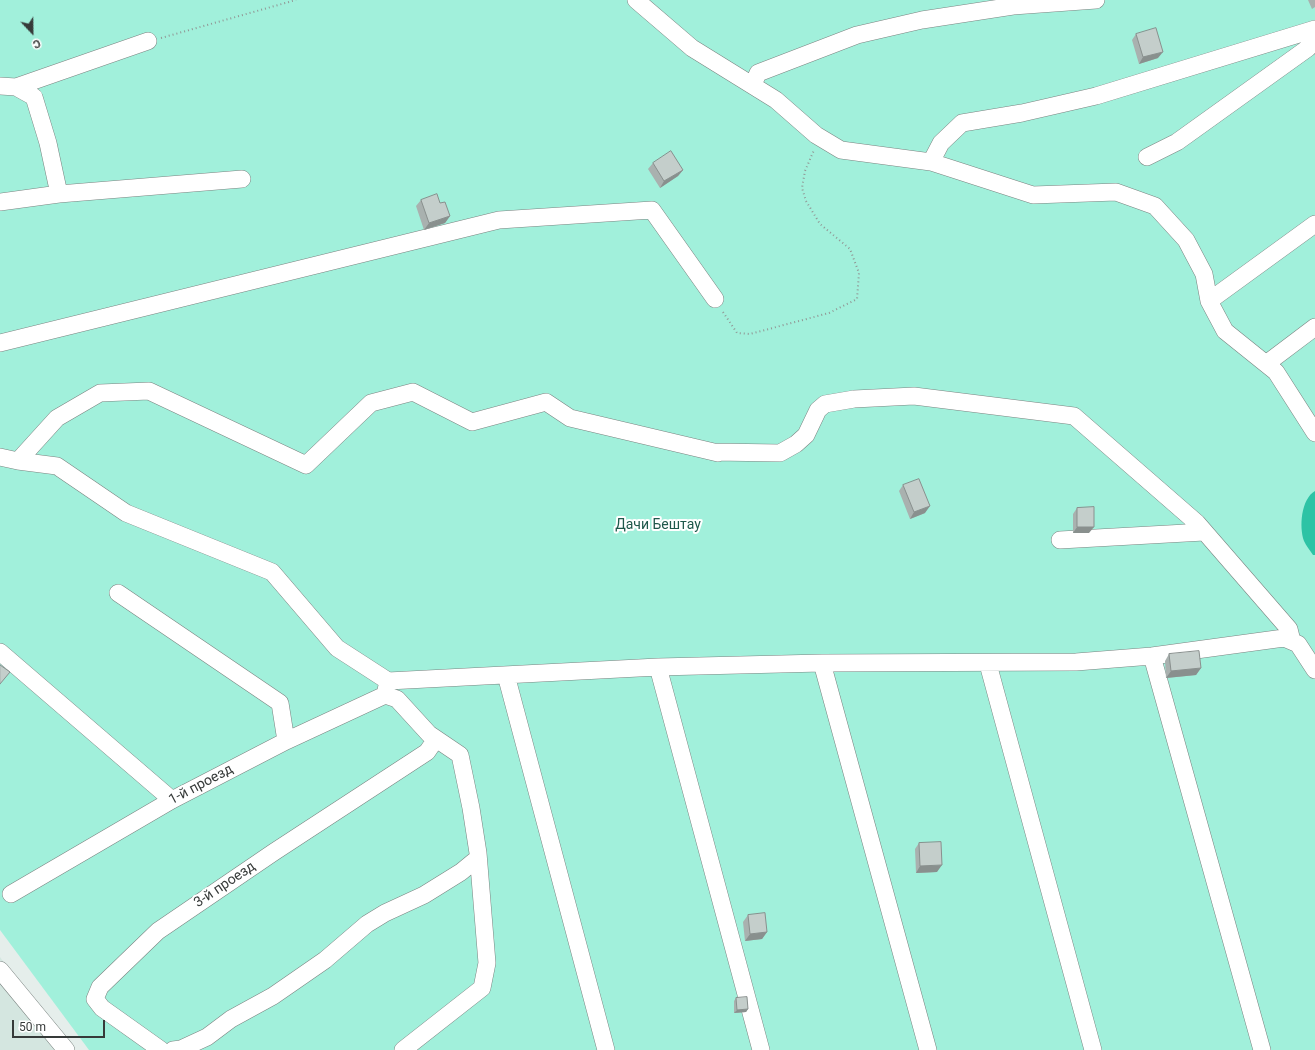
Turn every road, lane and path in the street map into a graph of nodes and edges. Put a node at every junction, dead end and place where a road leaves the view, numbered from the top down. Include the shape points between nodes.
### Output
1 (296, 0) edge
2 (636, 0) edge
3 (1096, 0) edge
4 (1315, 29) edge
5 (1315, 40) edge
6 (143, 43) joint
7 (752, 85) junction
8 (8, 86) edge
9 (816, 135) junction
10 (1147, 157) dead end
11 (931, 162) junction
12 (242, 179) dead end
13 (59, 194) junction
14 (0, 202) edge
15 (1315, 224) edge
16 (715, 299) joint
17 (1209, 301) junction
18 (1315, 327) edge
19 (0, 343) edge
20 (1266, 364) junction
21 (1315, 432) edge
22 (0, 457) edge
23 (18, 462) junction
24 (1204, 532) junction
25 (1060, 540) dead end
26 (118, 593) dead end
27 (1292, 641) junction
28 (0, 652) edge
29 (1152, 656) junction
30 (822, 663) junction
31 (988, 664) junction
32 (658, 667) junction
33 (1315, 670) edge
34 (506, 675) junction
35 (386, 688) junction
36 (436, 739) junction
37 (286, 741) junction
38 (172, 800) junction
39 (478, 858) junction
40 (11, 894) dead end
41 (0, 970) edge
42 (66, 1050) edge
43 (161, 1050) edge
44 (173, 1050) edge
45 (403, 1050) edge
46 (606, 1050) edge
47 (761, 1050) edge
48 (928, 1050) edge
49 (1093, 1050) edge
50 (1262, 1050) edge

1 - 6 path
2 - 7 lane via 692,48
3 - 7 lane via 1013,6 922,20 857,35 758,73
4 - 11 lane via 1096,96 1022,113 962,123 941,143
5 - 10 lane via 1308,48 1177,142
6 - 8 lane
7 - 9 lane via 776,100
8 - 13 lane via 34,97 48,143
9 - 11 lane via 841,150
9 - 16 path via 802,188 806,201 820,224 850,249 859,273 857,299 829,313 750,334 737,333
11 - 17 lane via 1033,195 1116,192 1155,206 1186,240 1204,274
12 - 13 lane
13 - 14 lane
15 - 17 lane
16 - 19 lane via 652,210 499,220
17 - 20 lane via 1225,331
18 - 20 lane
20 - 21 lane via 1276,372
22 - 23 lane
23 - 24 lane via 57,418 100,393 149,391 306,465 371,403 414,392 472,422 546,402 570,418 716,452 780,453 806,435 818,410 825,404 854,399 914,396 1074,416 1197,523
23 - 35 lane via 57,466 126,513 272,572 337,648
24 - 25 lane
24 - 27 lane via 1289,629
26 - 37 lane via 280,703
27 - 29 lane via 1284,638
27 - 33 lane via 1298,644
28 - 38 lane
29 - 31 lane via 1076,662
29 - 50 lane
30 - 31 lane
30 - 32 lane
30 - 48 lane
31 - 49 lane
32 - 34 lane
32 - 47 lane
34 - 35 lane
34 - 46 lane
35 - 36 lane
35 - 37 lane, 1-й проезд
36 - 39 lane via 460,755
36 - 43 lane, 3-й проезд via 427,752 158,931 100,987 95,999 102,1008
37 - 38 lane, 1-й проезд
38 - 40 lane, 1-й проезд
39 - 44 lane via 424,895 367,924 325,960 273,996 231,1019 207,1037
39 - 45 lane via 487,963 482,988
41 - 42 lane

